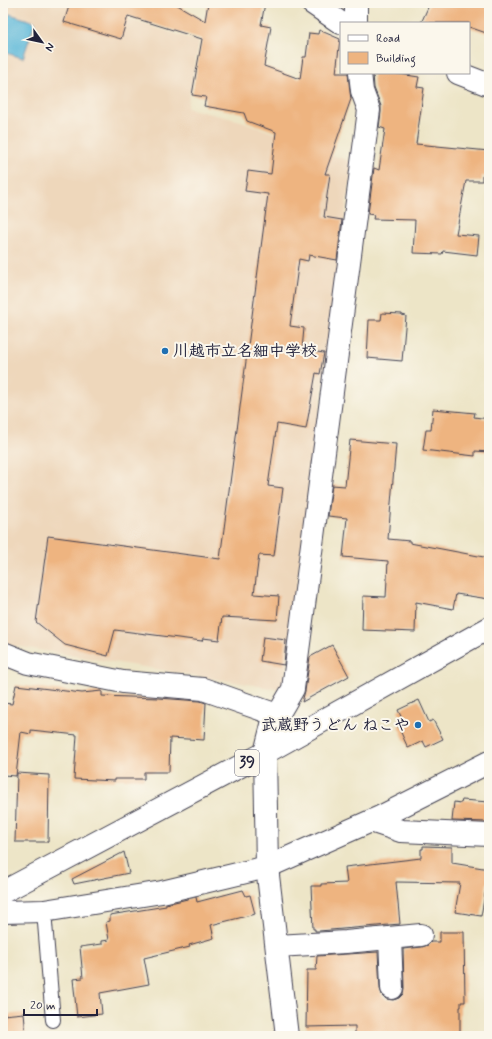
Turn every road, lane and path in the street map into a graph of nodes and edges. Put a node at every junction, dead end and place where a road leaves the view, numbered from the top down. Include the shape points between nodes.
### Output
1 (312, 3) edge
2 (356, 3) edge
3 (340, 22) edge
4 (356, 22) edge
5 (360, 74) edge
6 (461, 74) edge
7 (489, 85) edge
8 (489, 628) edge
9 (3, 653) edge
10 (277, 715) junction
11 (265, 753) junction
12 (489, 762) edge
13 (371, 821) junction
14 (489, 835) edge
15 (267, 867) junction
16 (3, 892) edge
17 (44, 911) junction
18 (3, 912) edge
19 (421, 935) dead end
20 (390, 938) junction
21 (277, 946) junction
22 (392, 988) dead end
23 (52, 1020) dead end
24 (287, 1036) edge

1 - 3 street
2 - 4 street
5 - 10 street via 362,90 369,110 293,689
6 - 7 street
8 - 11 street, 39
9 - 10 street via 28,664 123,682 204,689
10 - 11 street
11 - 15 street
11 - 16 street, 39
12 - 13 street
13 - 14 street via 401,831
13 - 15 street
15 - 17 street via 162,892
15 - 21 street
17 - 18 street
17 - 23 lane
19 - 20 street
20 - 21 street
20 - 22 street
21 - 24 street

